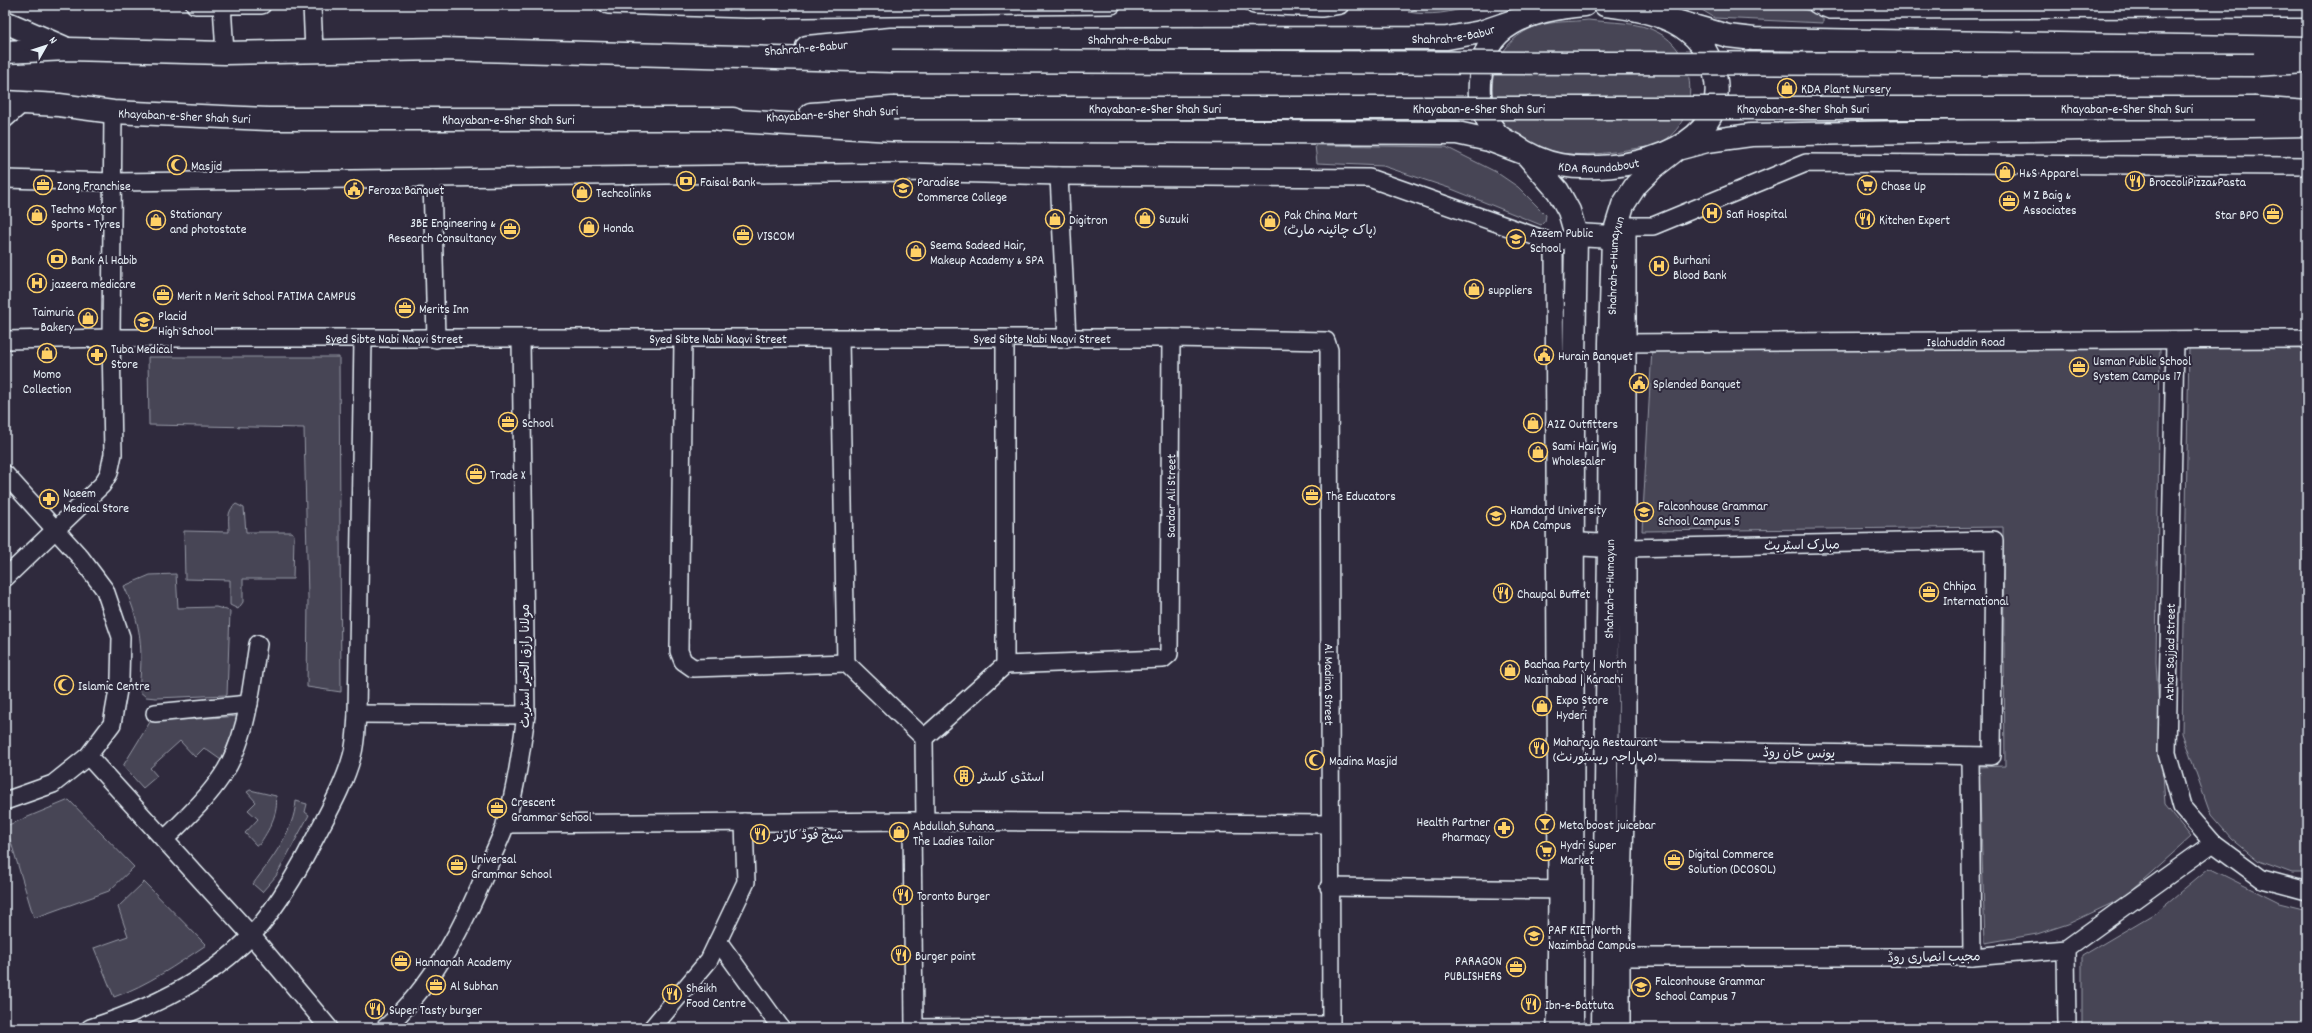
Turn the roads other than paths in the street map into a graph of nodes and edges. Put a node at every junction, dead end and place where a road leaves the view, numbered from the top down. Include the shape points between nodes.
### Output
1 (195, 5) edge
2 (222, 5) edge
3 (262, 5) edge
4 (312, 5) edge
5 (608, 5) edge
6 (1112, 5) edge
7 (1254, 5) edge
8 (1340, 5) edge
9 (1585, 5) edge
10 (1605, 5) edge
11 (1817, 5) edge
12 (868, 6) edge
13 (2218, 7) edge
14 (2307, 9) edge
15 (1528, 11) edge
16 (1662, 12) edge
17 (5, 22) edge
18 (5, 36) edge
19 (2307, 48) edge
20 (68, 49) junction
21 (314, 51) junction
22 (5, 52) edge
23 (225, 54) junction
24 (717, 55) junction
25 (2307, 62) edge
26 (14, 103) edge
27 (113, 112) junction
28 (2307, 112) edge
29 (5, 119) edge
30 (719, 120) junction
31 (2307, 125) edge
32 (1677, 149) junction
33 (1526, 154) junction
34 (2307, 166) edge
35 (1059, 176) junction
36 (432, 178) junction
37 (5, 179) edge
38 (113, 182) junction
39 (1619, 229) junction
40 (1576, 235) junction
41 (1554, 243) junction
42 (111, 338) junction
43 (1171, 338) junction
44 (363, 339) junction
45 (436, 339) junction
46 (521, 339) junction
47 (683, 339) junction
48 (840, 339) junction
49 (1005, 339) junction
50 (1067, 339) junction
51 (2307, 339) edge
52 (5, 340) edge
53 (2175, 340) junction
54 (1326, 341) joint
55 (1618, 343) junction
56 (5, 474) edge
57 (56, 530) junction
58 (1573, 544) junction
59 (1618, 547) junction
60 (5, 578) edge
61 (258, 644) dead end
62 (846, 664) junction
63 (1005, 665) junction
64 (249, 704) junction
65 (155, 713) dead end
66 (357, 714) junction
67 (526, 715) junction
68 (924, 738) junction
69 (1616, 749) junction
70 (88, 756) junction
71 (1970, 756) junction
72 (1992, 756) joint
73 (5, 801) edge
74 (918, 821) junction
75 (744, 822) junction
76 (505, 824) junction
77 (1329, 824) junction
78 (165, 839) junction
79 (2213, 843) junction
80 (1329, 887) junction
81 (1565, 890) junction
82 (2307, 891) edge
83 (251, 935) junction
84 (718, 941) junction
85 (2066, 949) junction
86 (1613, 957) junction
87 (1972, 957) junction
88 (1331, 1027) edge
89 (90, 1028) edge
90 (330, 1028) edge
91 (385, 1028) edge
92 (652, 1028) edge
93 (781, 1028) edge
94 (914, 1028) edge
95 (1556, 1028) edge
96 (1572, 1028) edge
97 (1603, 1028) edge
98 (1621, 1028) edge
99 (2067, 1028) edge

1 - 2 street
2 - 3 street
2 - 23 street
4 - 21 street
5 - 12 street via 747,9
6 - 12 street
7 - 8 street via 1321,8
9 - 15 main road, KDA Roundabout
10 - 16 main road, KDA Roundabout
11 - 13 street via 1830,10
13 - 14 street
15 - 24 main road, Shahrah-e-Babur via 1481,32 1447,38 891,39
15 - 33 main road, KDA Roundabout via 1498,35 1485,54 1478,81 1482,110 1496,134
16 - 19 main road via 1728,36 1754,39
16 - 32 main road, KDA Roundabout via 1695,36 1711,59 1718,88 1712,114 1698,133
17 - 20 main road
18 - 20 main road
20 - 22 main road
20 - 23 main road
21 - 23 main road
21 - 24 main road via 442,49
24 - 25 main road, bridge via 892,61 2254,65
26 - 27 main road, Khayaban-e-Sher Shah Suri via 59,105
26 - 29 street
27 - 30 main road, Khayaban-e-Sher Shah Suri via 268,119
27 - 38 street
28 - 30 main road, Khayaban-e-Sher Shah Suri, bridge via 2255,108 893,108
30 - 33 main road via 893,130 1457,133 1489,140
31 - 32 main road via 1751,135 1707,141
32 - 33 main road, KDA Roundabout via 1641,162 1601,168 1559,165
32 - 39 main road, Shahrah-e-Humayun via 1636,185 1624,205
33 - 40 main road via 1558,191 1569,211
34 - 39 street via 1806,163 1654,226
35 - 36 street via 906,172
35 - 41 street via 1369,178
35 - 50 street
36 - 38 street
36 - 45 street
37 - 38 street
38 - 42 street
39 - 40 main road
39 - 55 main road, Shahrah-e-Humayun
40 - 41 street
40 - 58 main road
41 - 81 street
42 - 44 street, Syed Sibte Nabi Naqvi Street
42 - 52 street, Syed Sibte Nabi Naqvi Street
42 - 57 street via 113,454 109,473 102,485
43 - 50 street, Syed Sibte Nabi Naqvi Street
43 - 54 street, Syed Sibte Nabi Naqvi Street
43 - 63 street, Sardar Ali Street via 1169,654 1163,659
44 - 45 street, Syed Sibte Nabi Naqvi Street
44 - 66 street
45 - 46 street, Syed Sibte Nabi Naqvi Street
46 - 47 street, Syed Sibte Nabi Naqvi Street
46 - 67 street, مولانا رازق الخیر اسٹریٹ
47 - 48 street, Syed Sibte Nabi Naqvi Street
47 - 62 street via 679,651 683,661 693,668
48 - 49 street, Syed Sibte Nabi Naqvi Street
48 - 62 street
49 - 50 street, Syed Sibte Nabi Naqvi Street
49 - 63 street
51 - 53 street, Islahuddin Road
53 - 55 street, Islahuddin Road
53 - 79 street, Azhar Sajjad Street via 2167,753 2182,807
54 - 77 street, Al Madina Street via 1329,350
55 - 59 main road, Shahrah-e-Humayun
56 - 57 street
57 - 60 street
57 - 70 street via 105,590 121,637 120,679 112,724
58 - 59 main road
58 - 81 main road
59 - 69 main road, Shahrah-e-Humayun
59 - 72 street, مبارک اسٹریٹ via 1994,540
61 - 64 street
62 - 68 street
63 - 68 street
64 - 65 street
64 - 78 street via 237,747 223,775 207,796
66 - 67 street
66 - 83 street via 353,755 327,815 298,870 267,917
67 - 76 street, مولانا رازق الخیر اسٹریٹ via 520,760
68 - 74 street
69 - 71 street, یونس خان روڈ
69 - 86 main road, Shahrah-e-Humayun
70 - 73 street via 52,784
70 - 78 street
71 - 72 street, یونس خان روڈ
71 - 87 street
74 - 75 street
74 - 77 street
74 - 94 street
75 - 76 street
75 - 84 street via 746,882
76 - 91 street, مولانا رازق الخیر اسٹریٹ via 479,890 453,941 422,990
77 - 80 street, Al Madina Street
78 - 83 street
79 - 82 street, Azhar Sajjad Street via 2262,879
79 - 85 street
80 - 81 street
80 - 88 street, Al Madina Street
81 - 95 street
81 - 96 main road
83 - 89 street via 217,966 174,992 125,1016
83 - 90 street
84 - 92 street via 709,960
84 - 93 street
85 - 87 street, مجیب انصاری روڈ
85 - 99 street
86 - 87 street, مجیب انصاری روڈ
86 - 97 main road, Shahrah-e-Humayun
86 - 98 street
88 - 94 street

